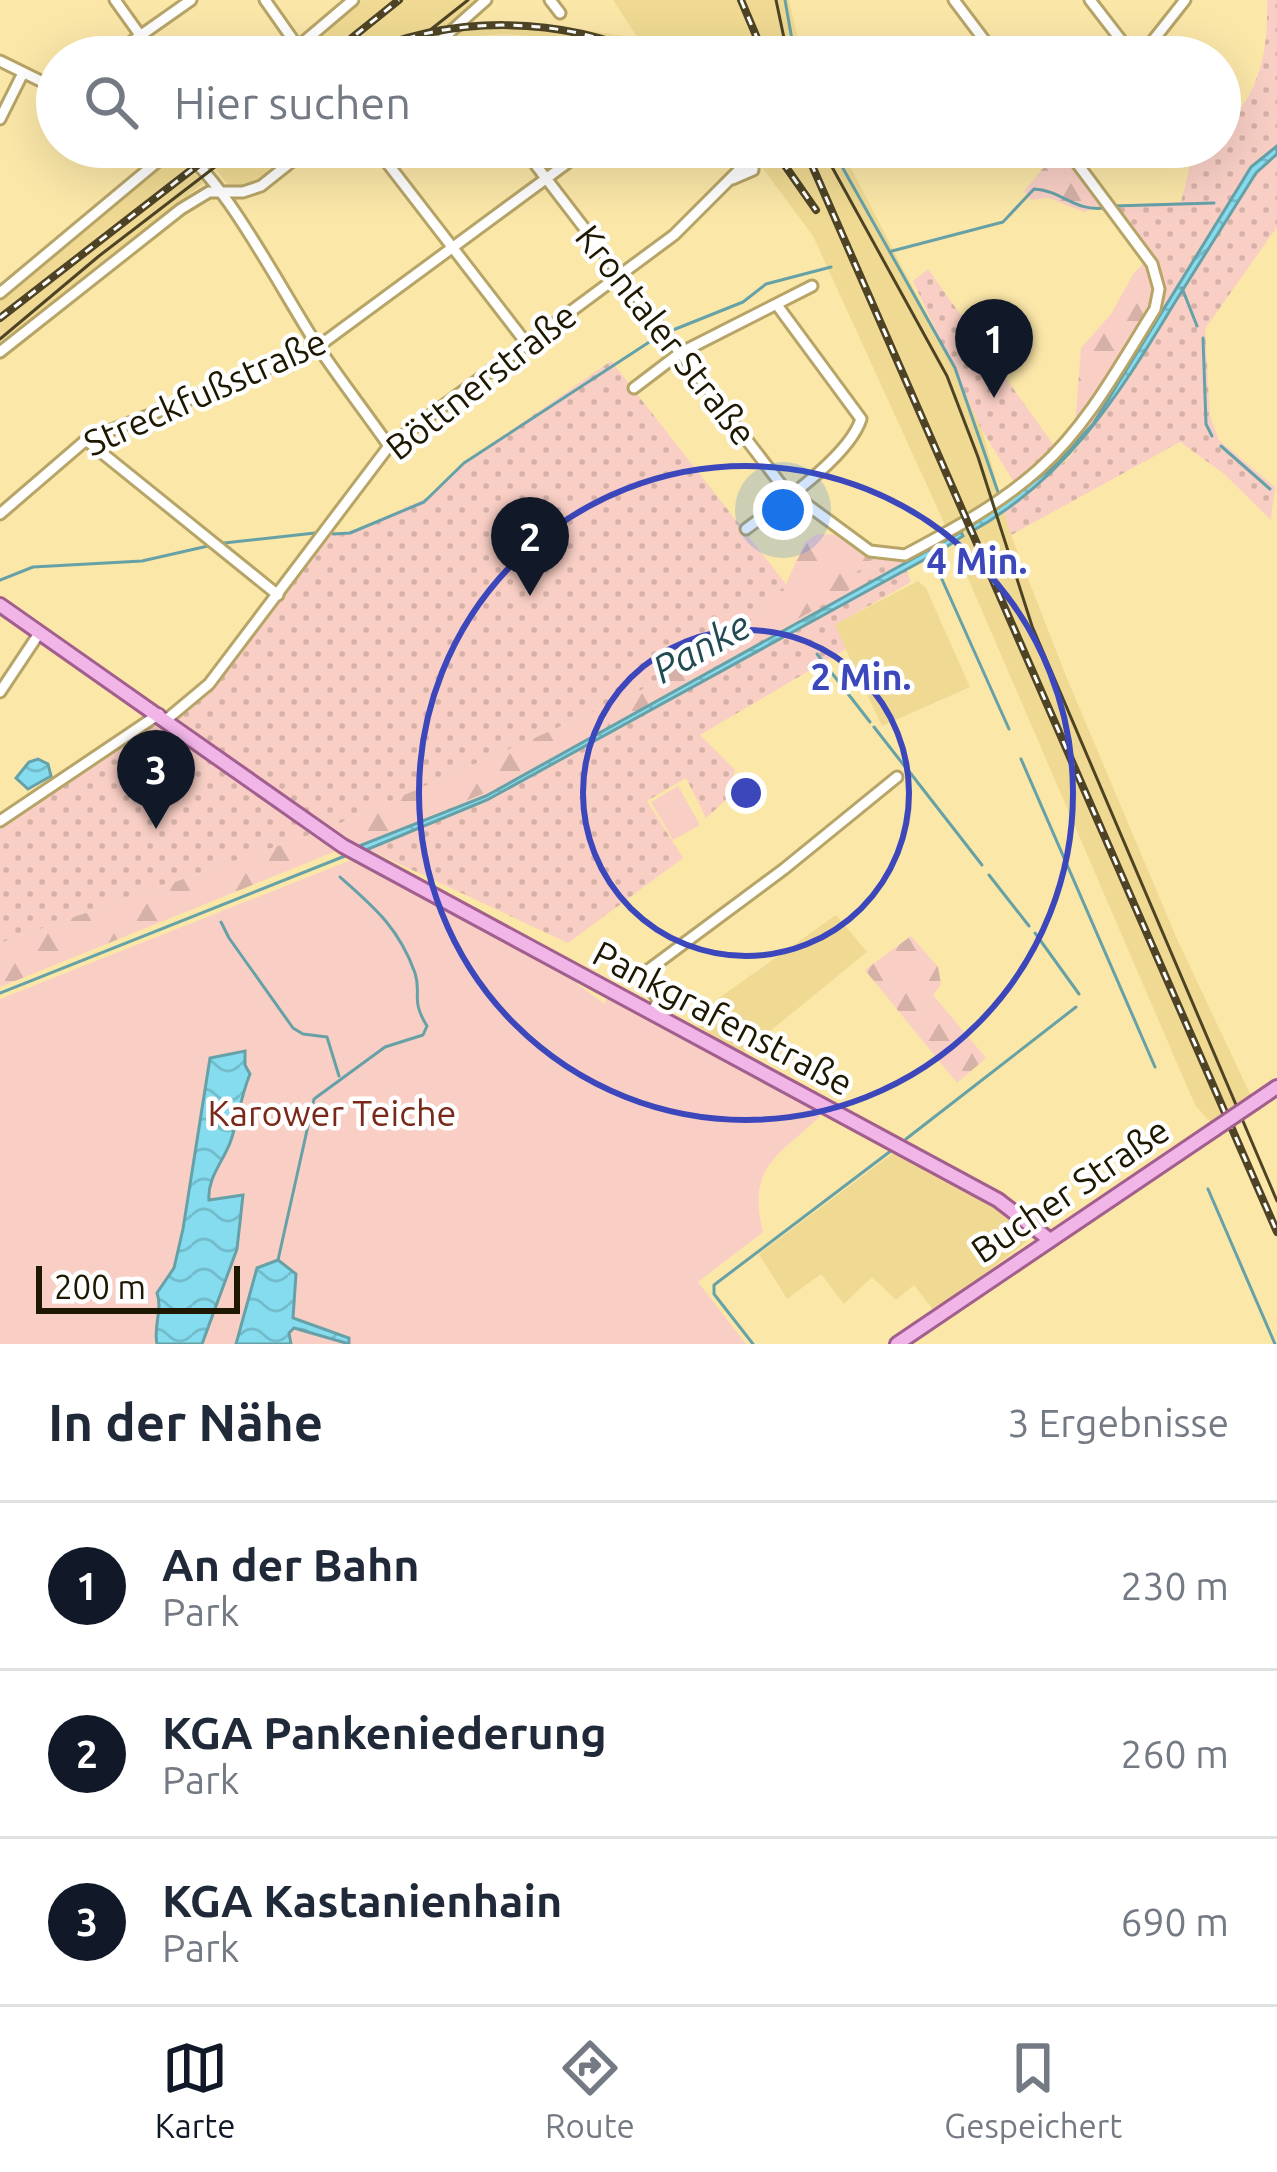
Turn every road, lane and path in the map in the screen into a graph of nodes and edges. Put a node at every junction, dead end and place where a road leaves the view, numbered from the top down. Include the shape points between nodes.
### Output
1 (115, 0) edge
2 (191, 0) edge
3 (265, 0) edge
4 (352, 0) edge
5 (487, 0) edge
6 (550, 0) edge
7 (954, 0) edge
8 (1090, 0) edge
9 (1184, 0) edge
10 (560, 13) dead end
11 (140, 35) joint
12 (290, 36) edge
13 (311, 36) edge
14 (447, 36) edge
15 (981, 36) edge
16 (1120, 36) edge
17 (1154, 36) edge
18 (0, 61) edge
19 (23, 73) junction
20 (36, 79) edge
21 (0, 119) edge
22 (149, 168) edge
23 (201, 168) edge
24 (284, 168) edge
25 (391, 168) edge
26 (538, 168) edge
27 (563, 168) edge
28 (1081, 168) edge
29 (732, 178) dead end
30 (547, 180) junction
31 (223, 191) junction
32 (452, 248) junction
33 (619, 275) junction
34 (812, 286) dead end
35 (0, 293) edge
36 (777, 305) junction
37 (526, 344) junction
38 (318, 347) junction
39 (0, 352) edge
40 (680, 353) junction
41 (634, 388) dead end
42 (86, 440) junction
43 (389, 446) junction
44 (790, 494) junction
45 (0, 514) edge
46 (746, 530) dead end
47 (278, 595) junction
48 (0, 605) edge
49 (40, 632) junction
50 (0, 692) edge
51 (162, 717) junction
52 (897, 777) dead end
53 (0, 821) edge
54 (651, 1013) junction
55 (1277, 1087) edge
56 (1050, 1240) junction
57 (897, 1344) edge

1 - 11 street
2 - 11 street
3 - 12 street
4 - 13 street
5 - 14 street
6 - 10 street
7 - 15 street
8 - 16 street
9 - 17 street
18 - 19 street
19 - 20 street
19 - 21 street
22 - 35 street
23 - 31 street
24 - 31 street via 261,186
25 - 32 street
26 - 30 street, Krontaler Straße
27 - 30 street, Streckfußstraße
28 - 44 street, Krontaler Straße via 1152,264 1159,289 1155,309 1080,424 1001,500 904,555 870,550
29 - 33 street, Böttnerstraße
30 - 32 street, Streckfußstraße
30 - 33 street, Krontaler Straße
31 - 38 street
31 - 39 street via 182,209
32 - 37 street
32 - 38 street, Streckfußstraße
33 - 37 street, Böttnerstraße
33 - 40 street, Krontaler Straße
34 - 36 street
36 - 40 street
36 - 44 street via 861,419
37 - 43 street, Böttnerstraße
38 - 42 street, Streckfußstraße
38 - 43 street
40 - 41 street
40 - 44 street, Krontaler Straße
42 - 45 street, Streckfußstraße
42 - 47 street
43 - 47 street, Böttnerstraße
44 - 46 street
47 - 51 street, Böttnerstraße via 209,684
48 - 49 main road
49 - 50 street
49 - 51 main road
51 - 53 street, Böttnerstraße
51 - 54 main road, Pankgrafenstraße via 343,846
52 - 54 street via 640,976 658,1000
54 - 56 main road, Pankgrafenstraße via 998,1200
55 - 56 main road, Bucher Straße, bridge
56 - 57 main road, Bucher Straße

